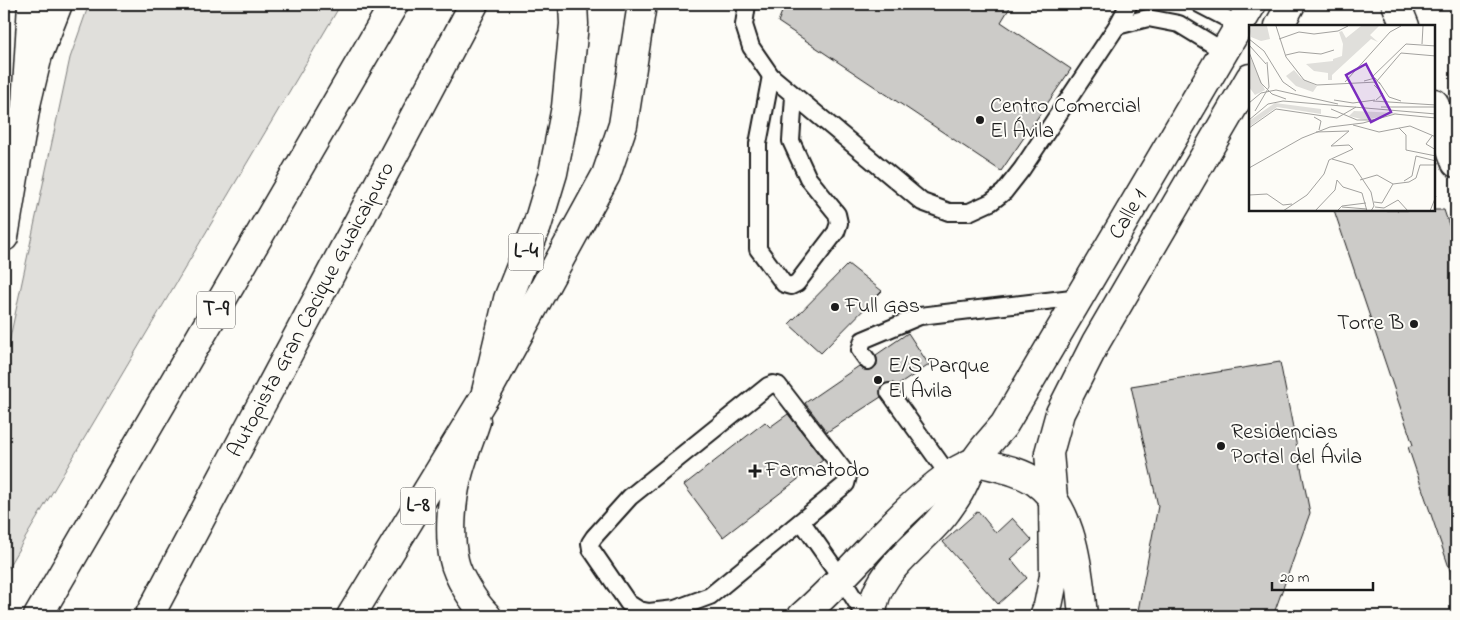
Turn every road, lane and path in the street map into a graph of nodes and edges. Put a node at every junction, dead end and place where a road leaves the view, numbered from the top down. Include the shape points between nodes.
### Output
1 (32, 4) edge
2 (58, 4) edge
3 (394, 4) edge
4 (474, 4) edge
5 (573, 4) edge
6 (642, 4) edge
7 (747, 4) edge
8 (1130, 4) edge
9 (1199, 4) edge
10 (1291, 4) edge
11 (1396, 4) edge
12 (1246, 15) edge
13 (1280, 25) edge
14 (1405, 25) edge
15 (1117, 26) junction
16 (1225, 52) junction
17 (771, 76) junction
18 (1249, 80) edge
19 (794, 96) junction
20 (26, 105) junction
21 (1435, 106) edge
22 (1456, 163) edge
23 (4, 237) edge
24 (1080, 297) junction
25 (868, 361) dead end
26 (889, 392) dead end
27 (485, 396) junction
28 (975, 461) junction
29 (954, 483) junction
30 (1053, 498) junction
31 (802, 522) junction
32 (834, 586) junction
33 (38, 616) edge
34 (149, 616) edge
35 (351, 616) edge
36 (487, 616) edge
37 (802, 616) edge
38 (865, 616) edge
39 (872, 616) edge
40 (1044, 616) edge
41 (1083, 616) edge

1 - 20 main road
2 - 20 main road via 38,55
3 - 33 main road, T-9
4 - 34 main road, Autopista Gran Cacique Guaicaipuro
5 - 27 main road, L-4 via 566,107 553,173 537,226 508,299
6 - 27 main road via 622,125 606,175
7 - 17 lane via 744,26 751,47
8 - 15 lane
9 - 12 lane
10 - 13 main road
11 - 14 main road
12 - 16 main road, Calle 1
15 - 16 lane via 1148,18 1179,24
15 - 19 lane via 1004,192 969,212 949,212 922,202
16 - 24 main road, Calle 1
17 - 19 lane
17 - 19 lane via 758,144 758,249 784,284 790,286 797,283 839,224 837,214 808,178 791,141
18 - 30 main road, Calle 1 via 1096,342 1060,413 1050,453
20 - 23 main road
21 - 22 main road
24 - 25 lane via 920,316 863,340 860,350
24 - 28 main road, Calle 1 via 1004,426
26 - 29 lane
27 - 35 main road, L-8
27 - 36 main road via 456,479 452,543 454,562 461,578
28 - 29 main road, Calle 1
28 - 30 main road via 1036,482
29 - 32 main road via 924,495
29 - 39 main road, Calle 1 via 945,514 882,583 876,594
30 - 40 main road, Calle 1 via 1054,576
30 - 41 main road via 1072,540
31 - 31 lane via 846,484 848,476 778,385 773,384 630,497 590,543 628,603 649,612 710,596
31 - 32 lane
32 - 37 main road
32 - 38 lane

